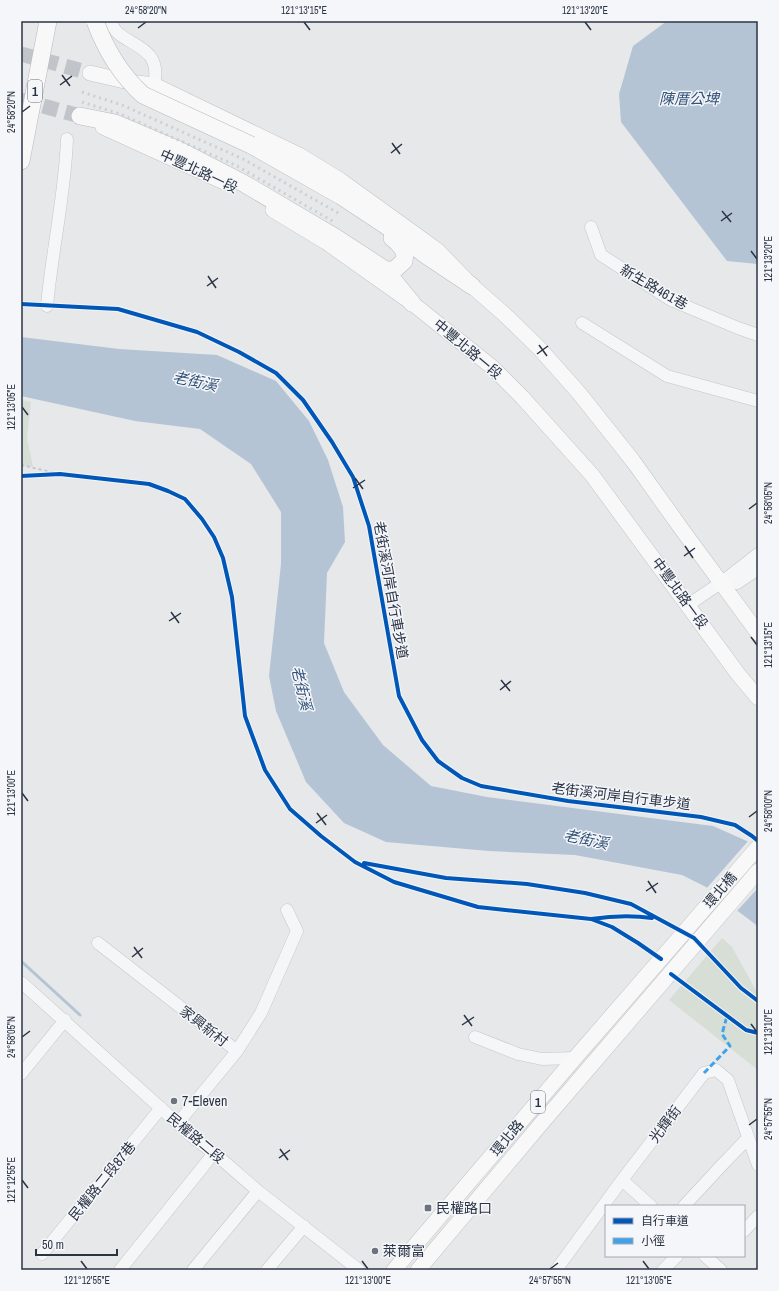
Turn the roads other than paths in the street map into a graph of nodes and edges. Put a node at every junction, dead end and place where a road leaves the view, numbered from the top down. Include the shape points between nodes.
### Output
1 (48, 21) edge
2 (95, 21) edge
3 (111, 21) edge
4 (90, 73) tunnel mouth
5 (154, 85) junction
6 (80, 116) joint
7 (68, 139) dead end
8 (21, 161) edge
9 (341, 196) junction
10 (591, 227) dead end
11 (384, 269) junction
12 (472, 286) junction
13 (412, 303) junction
14 (47, 306) dead end
15 (582, 323) dead end
16 (758, 335) edge
17 (758, 401) edge
18 (758, 554) edge
19 (757, 572) edge
20 (722, 582) junction
21 (688, 605) junction
22 (757, 628) edge
23 (758, 698) edge
24 (758, 847) edge
25 (758, 871) edge
26 (287, 910) dead end
27 (682, 934) joint
28 (98, 943) dead end
29 (697, 944) joint
30 (21, 982) edge
31 (65, 1020) junction
32 (475, 1037) dead end
33 (237, 1051) junction
34 (575, 1058) junction
35 (21, 1074) edge
36 (161, 1108) junction
37 (178, 1123) junction
38 (748, 1138) junction
39 (214, 1153) junction
40 (758, 1165) edge
41 (622, 1180) junction
42 (258, 1190) junction
43 (650, 1205) edge
44 (685, 1205) edge
45 (757, 1220) edge
46 (304, 1226) junction
47 (745, 1230) edge
48 (42, 1254) dead end
49 (676, 1257) edge
50 (120, 1270) edge
51 (193, 1270) edge
52 (268, 1270) edge
53 (359, 1270) edge
54 (394, 1270) edge
55 (418, 1270) edge
56 (556, 1270) edge
57 (664, 1270) edge

1 - 8 highway, 1
2 - 9 highway, bridge via 112,56 133,86 143,95 250,145
3 - 5 street via 117,33 150,56 155,70
4 - 5 main road
5 - 12 main road via 299,155 340,180 437,250
6 - 11 highway via 115,123 177,149 243,182
6 - 13 main road, 中豐北路一段 via 233,186 326,242
7 - 14 street
9 - 11 highway via 398,243 405,252 404,261 399,267 393,271
9 - 12 highway
10 - 16 street, 新生路461巷 via 601,255 664,296
11 - 13 highway
12 - 20 main road via 539,348 579,393 633,461
13 - 21 main road, 中豐北路一段 via 492,367 556,435 592,475
15 - 17 street via 667,376
18 - 20 street
19 - 20 street via 737,584
20 - 21 street
20 - 22 main road
21 - 23 main road, 中豐北路一段
24 - 27 main road, 環北橋 / 1
25 - 29 main road, 環北橋 / 1
26 - 33 street via 297,931 261,1013
27 - 34 main road, 環北路 / 1
28 - 33 street, 家興新村
29 - 55 main road, 環北路 / 1
30 - 31 street, 民權路二段
31 - 35 street
31 - 36 street, 民權路二段
32 - 34 street via 518,1054 542,1059
33 - 37 street, 家興新村
34 - 54 main road, 環北路 / 1
36 - 37 street, 民權路二段
36 - 48 street, 民權路二段87巷
37 - 39 street, 民權路二段
38 - 40 street, 光輝街
38 - 41 street, 光輝街 via 728,1080 716,1070 704,1073
38 - 44 street
39 - 42 street, 民權路二段
39 - 50 street
41 - 43 street
41 - 56 street, 光輝街
42 - 46 street, 民權路二段
42 - 51 street
45 - 47 street
46 - 52 street
46 - 53 street, 民權路二段
49 - 57 street

